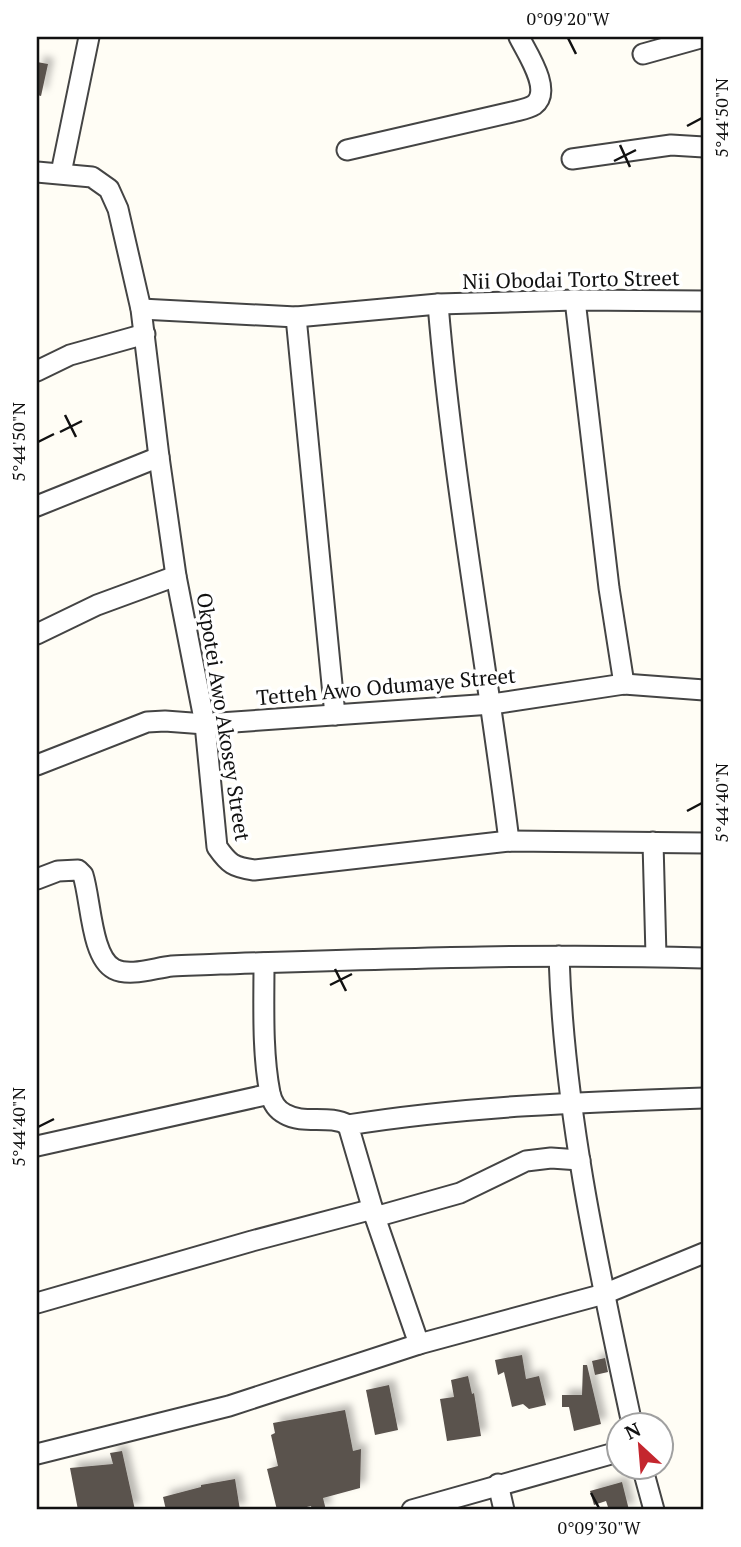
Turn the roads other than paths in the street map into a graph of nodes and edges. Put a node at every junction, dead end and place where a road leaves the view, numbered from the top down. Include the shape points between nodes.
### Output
1 (89, 37) edge
2 (520, 37) edge
3 (704, 37) edge
4 (643, 54) dead end
5 (704, 147) edge
6 (347, 150) dead end
7 (572, 159) dead end
8 (37, 172) edge
9 (61, 173) junction
10 (575, 300) junction
11 (704, 302) edge
12 (438, 304) junction
13 (141, 309) junction
14 (296, 317) junction
15 (146, 343) junction
16 (37, 371) edge
17 (159, 457) junction
18 (37, 506) edge
19 (176, 576) junction
20 (37, 634) edge
21 (624, 684) junction
22 (704, 690) edge
23 (492, 704) junction
24 (335, 715) junction
25 (205, 724) junction
26 (37, 765) edge
27 (509, 841) junction
28 (653, 842) junction
29 (704, 843) edge
30 (37, 879) edge
31 (559, 956) junction
32 (656, 956) junction
33 (704, 958) edge
34 (264, 963) junction
35 (270, 1094) junction
36 (704, 1098) edge
37 (572, 1102) junction
38 (348, 1125) junction
39 (37, 1146) edge
40 (580, 1160) junction
41 (374, 1213) junction
42 (704, 1253) edge
43 (604, 1294) junction
44 (37, 1303) edge
45 (419, 1344) junction
46 (629, 1410) edge
47 (37, 1454) edge
48 (604, 1456) edge
49 (646, 1480) edge
50 (498, 1485) junction
51 (412, 1510) edge
52 (504, 1510) edge
53 (654, 1510) edge

1 - 9 street
2 - 6 street via 541,82 540,99 535,104
3 - 4 street
5 - 7 street via 671,145
8 - 9 street, Okpotei Awo Akosey Street
9 - 13 street, Okpotei Awo Akosey Street via 92,177 109,189 118,209
10 - 11 street, Nii Obodai Torto Street
10 - 12 street, Nii Obodai Torto Street
10 - 21 street
12 - 14 street, Nii Obodai Torto Street
12 - 23 street via 446,402
13 - 14 street, Nii Obodai Torto Street
13 - 15 street, Okpotei Awo Akosey Street
14 - 24 street
15 - 16 street via 70,355
15 - 17 street, Okpotei Awo Akosey Street
17 - 18 street
17 - 19 street, Okpotei Awo Akosey Street
19 - 20 street via 97,605
19 - 25 street, Okpotei Awo Akosey Street
21 - 22 street, Tetteh Awo Odumaye Street
21 - 23 street, Tetteh Awo Odumaye Street
23 - 24 street, Tetteh Awo Odumaye Street
23 - 27 street
24 - 25 street, Tetteh Awo Odumaye Street
25 - 26 street, Tetteh Awo Odumaye Street via 148,722
25 - 27 street, Okpotei Awo Akosey Street via 217,847 238,867 254,870
27 - 28 street, Okpotei Awo Akosey Street
28 - 29 street, Okpotei Awo Akosey Street
28 - 32 street
30 - 34 street via 78,870 99,951 104,962 115,969
31 - 32 street
31 - 34 street
31 - 37 street
32 - 33 street
34 - 35 street
35 - 38 street via 276,1109 295,1119 336,1120
35 - 39 street
36 - 37 street
37 - 38 street
37 - 40 street
38 - 41 street
40 - 41 street via 526,1161 460,1193
40 - 43 street
41 - 44 street via 252,1241
41 - 45 street
42 - 43 street
43 - 45 street
43 - 46 street
45 - 47 street via 229,1406
48 - 50 street
49 - 53 street
50 - 51 street
50 - 52 street

